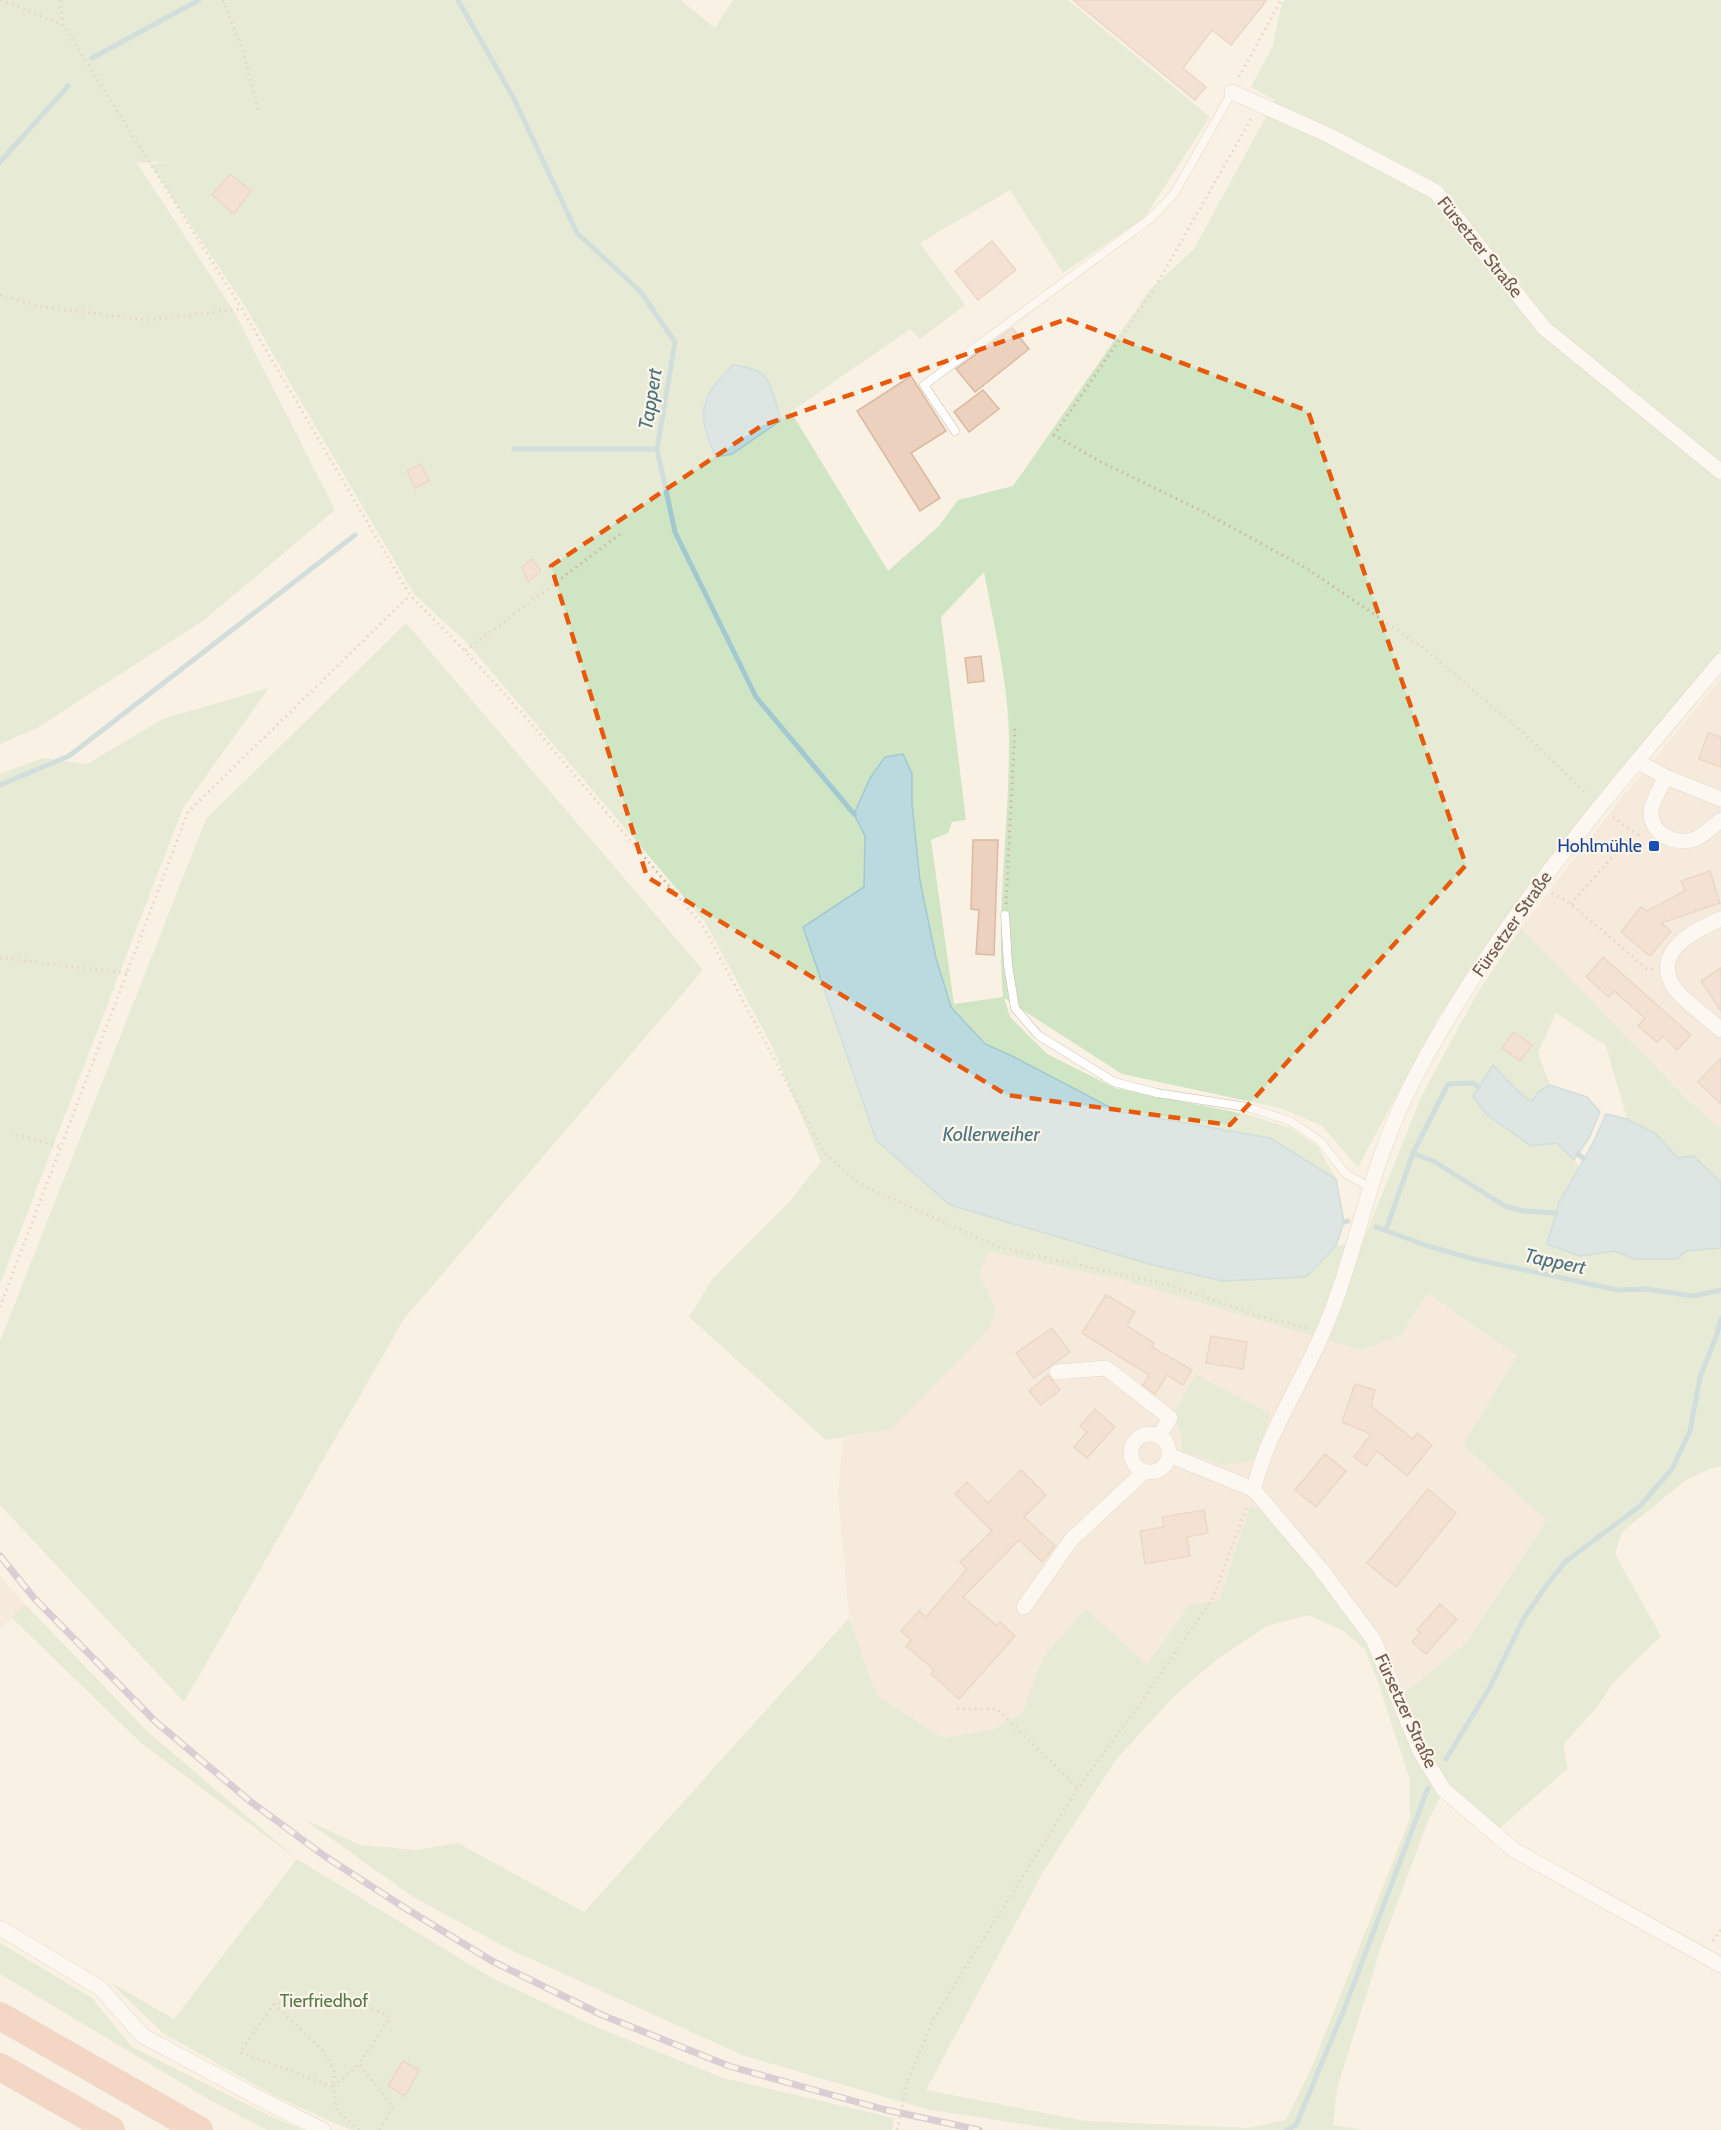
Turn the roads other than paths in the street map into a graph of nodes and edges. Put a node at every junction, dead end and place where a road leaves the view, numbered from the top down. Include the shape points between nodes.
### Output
1 (1232, 92) joint
2 (955, 431) dead end
3 (1721, 472) edge
4 (1721, 661) edge
5 (1638, 762) junction
6 (1666, 777) junction
7 (1721, 799) edge
8 (1721, 820) edge
9 (1005, 915) road end
10 (1721, 919) edge
11 (1721, 1030) edge
12 (1370, 1187) junction
13 (1058, 1372) dead end
14 (1159, 1436) junction
15 (1169, 1455) junction
16 (1144, 1472) junction
17 (1253, 1489) junction
18 (1024, 1607) dead end
19 (0, 1929) edge
20 (1721, 1965) edge
21 (0, 2016) edge
22 (0, 2067) edge
23 (111, 2130) edge
24 (199, 2130) edge
25 (323, 2130) edge

1 - 2 lane via 1174,194 1151,218 924,385
1 - 3 street, Fürsetzer Straße via 1328,135 1436,192 1544,328
4 - 5 street, Fürsetzer Straße
5 - 6 street
5 - 12 street, Fürsetzer Straße via 1537,885 1443,1026 1395,1120
6 - 7 street
6 - 8 street via 1651,810 1658,831 1683,841 1696,838
9 - 12 lane via 1015,1008 1038,1035 1114,1082 1247,1107 1290,1121 1320,1141 1346,1174
10 - 11 street via 1684,939 1670,954 1667,970 1675,990
12 - 17 street, Fürsetzer Straße via 1324,1332 1267,1448
13 - 14 street via 1106,1368 1170,1419
14 - 15 street
14 - 16 street via 1142,1435 1132,1445 1130,1456 1134,1465
15 - 16 street via 1161,1469
15 - 17 street, Fürsetzer Straße
16 - 18 street via 1071,1539
17 - 20 street, Fürsetzer Straße via 1373,1638 1421,1753 1444,1790 1514,1850
19 - 25 street via 100,1988 143,2036
21 - 24 highway
22 - 23 highway

